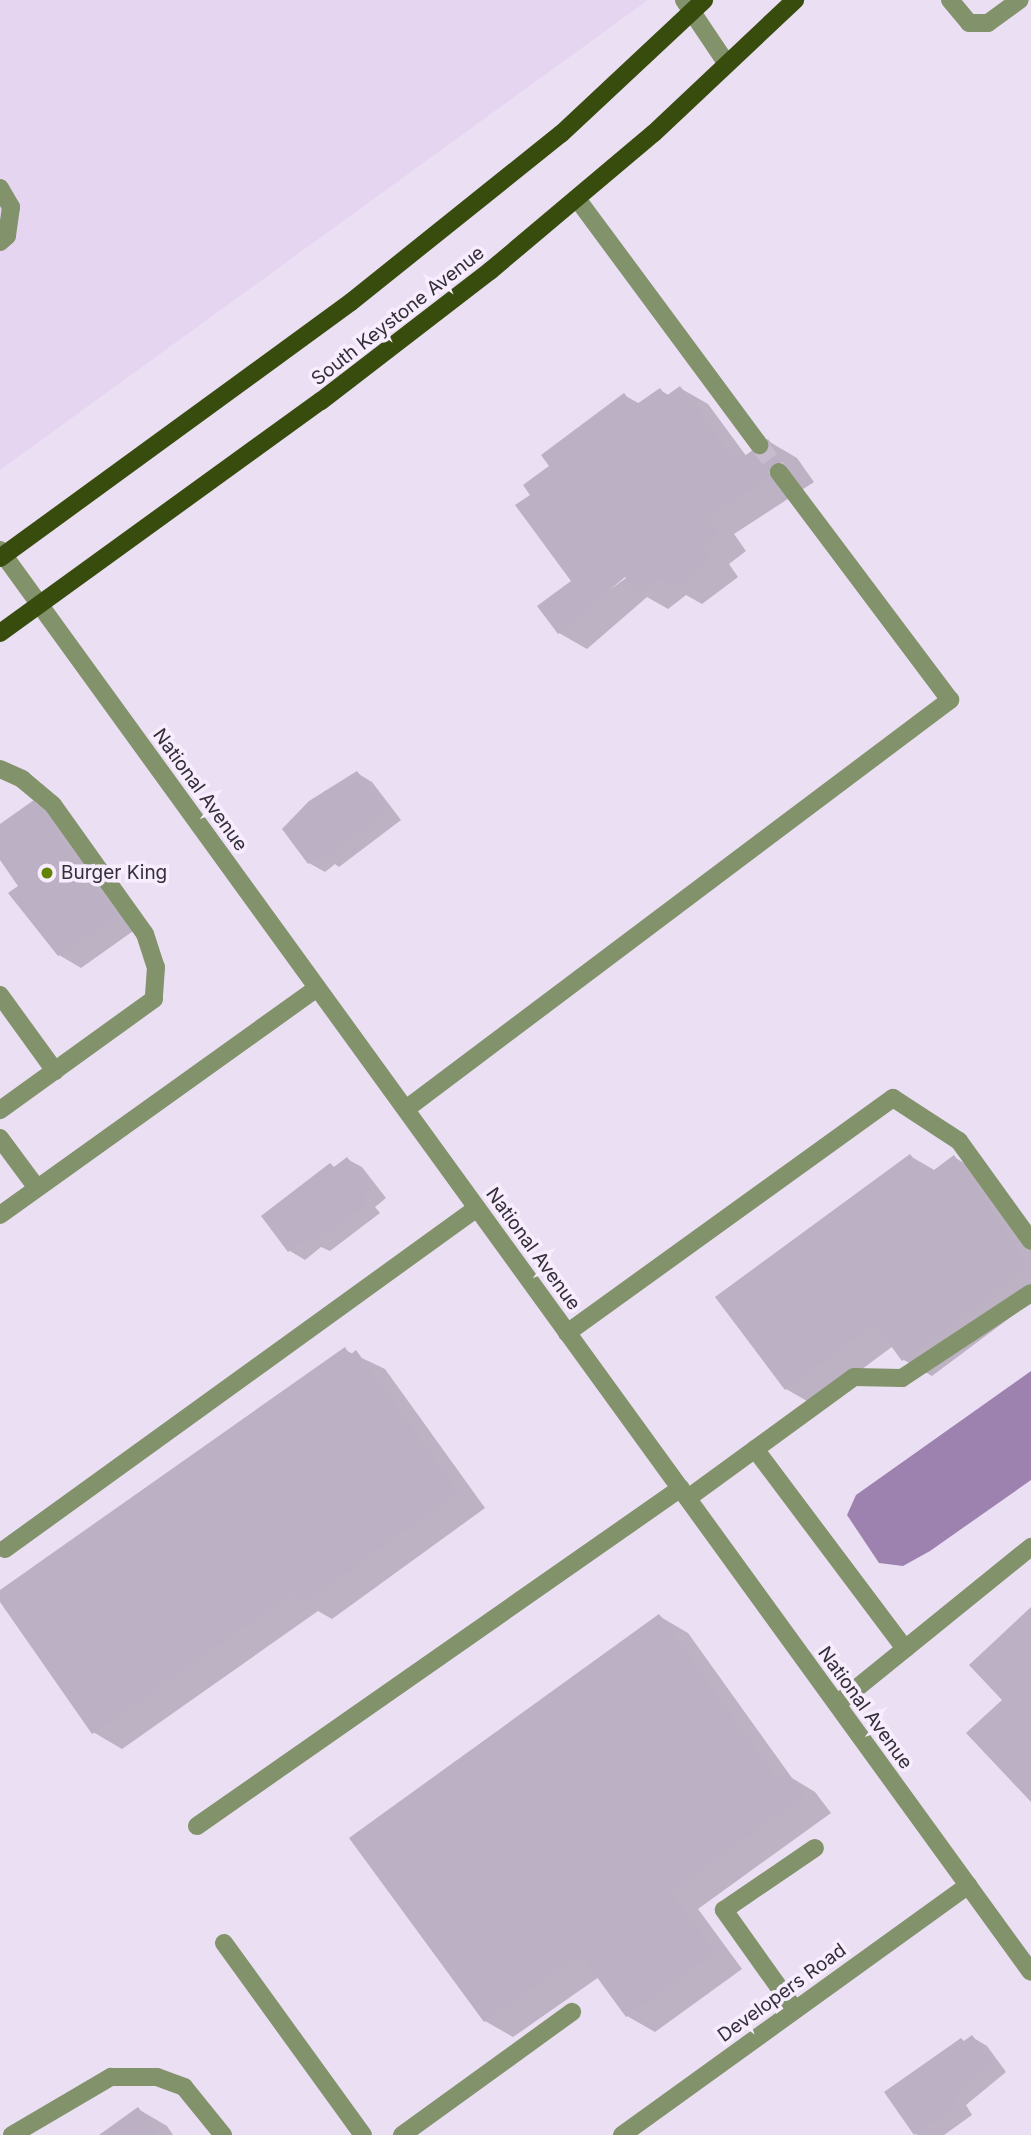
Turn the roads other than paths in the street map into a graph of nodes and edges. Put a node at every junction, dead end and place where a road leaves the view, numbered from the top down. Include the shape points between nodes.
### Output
1 (795, 0) edge
2 (950, 0) edge
3 (1020, 0) edge
4 (693, 4) edge
5 (727, 64) junction
6 (0, 188) edge
7 (578, 200) junction
8 (0, 242) edge
9 (759, 446) tunnel mouth
10 (779, 472) tunnel mouth
11 (1, 555) edge
12 (40, 605) junction
13 (0, 633) edge
14 (0, 769) edge
15 (317, 988) junction
16 (0, 995) edge
17 (55, 1071) junction
18 (406, 1109) junction
19 (0, 1110) edge
20 (0, 1138) edge
21 (37, 1188) junction
22 (477, 1208) junction
23 (0, 1215) edge
24 (1031, 1241) edge
25 (1031, 1293) edge
26 (568, 1333) junction
27 (755, 1449) junction
28 (684, 1493) junction
29 (1031, 1547) edge
30 (5, 1549) dead end
31 (905, 1649) junction
32 (837, 1704) junction
33 (197, 1826) dead end
34 (815, 1848) dead end
35 (968, 1885) junction
36 (224, 1943) dead end
37 (1031, 1972) edge
38 (795, 2010) junction
39 (572, 2012) dead end
40 (12, 2135) edge
41 (223, 2135) edge
42 (363, 2135) edge
43 (402, 2135) edge
44 (622, 2135) edge

1 - 5 main road, South Keystone Avenue
2 - 3 street via 969,23 988,23
4 - 5 street
4 - 11 main road, South Keystone Avenue via 561,134 351,302
5 - 7 main road, South Keystone Avenue
6 - 8 street via 11,207 7,236
7 - 9 street
7 - 12 main road, South Keystone Avenue via 422,326
10 - 18 street via 950,700
11 - 12 street, National Avenue
12 - 13 main road, South Keystone Avenue
12 - 15 street, National Avenue
14 - 17 street via 22,779 53,805 145,934 156,967 154,999
15 - 18 street, National Avenue
15 - 21 street
16 - 17 street
17 - 19 street
18 - 22 street, National Avenue
20 - 21 street
21 - 23 street
22 - 26 street, National Avenue
22 - 30 street
24 - 26 street via 959,1141 893,1098
25 - 27 street via 902,1378 854,1377
26 - 28 street, National Avenue
27 - 28 street
27 - 31 street
28 - 32 street, National Avenue
28 - 33 street
29 - 31 street
31 - 32 street
32 - 35 street, National Avenue
34 - 38 street via 724,1910
35 - 37 street, National Avenue
35 - 38 street, Developers Road
36 - 42 street
38 - 44 street, Developers Road
39 - 43 street
40 - 41 street via 111,2077 157,2077 184,2087

